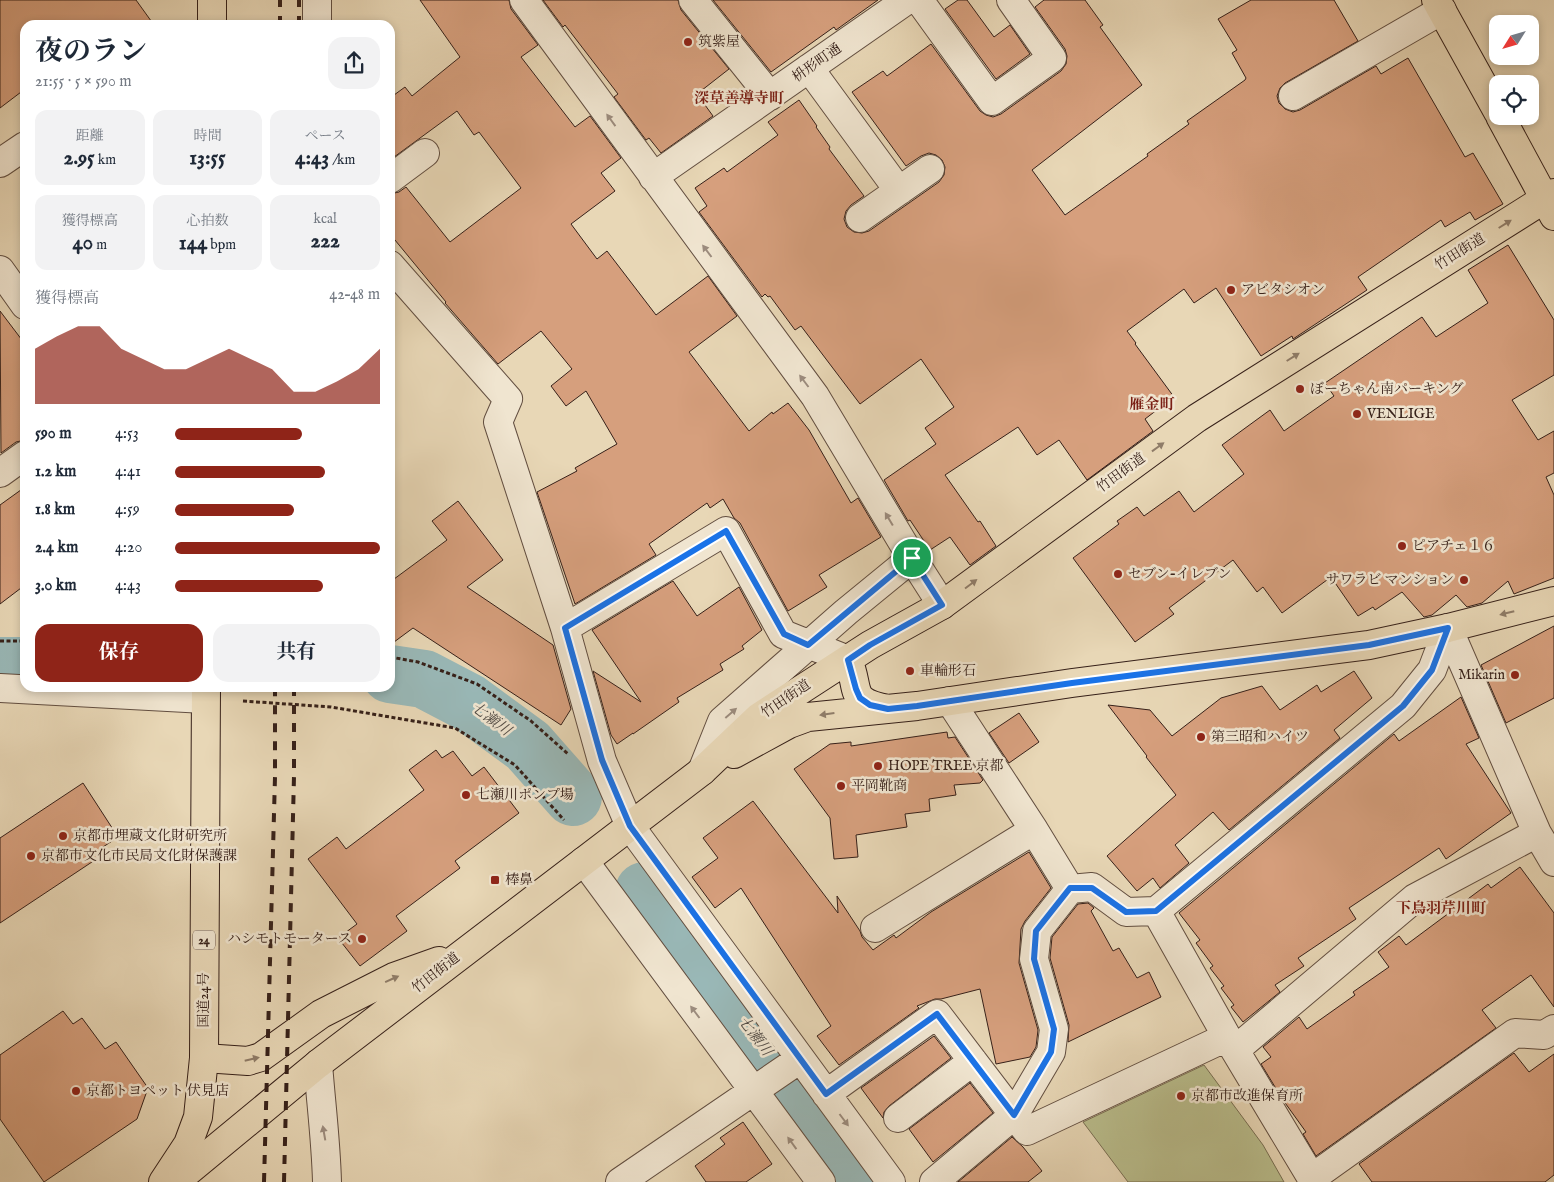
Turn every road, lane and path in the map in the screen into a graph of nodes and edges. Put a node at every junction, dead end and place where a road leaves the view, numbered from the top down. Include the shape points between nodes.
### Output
1 (212, 0) edge
2 (317, 0) edge
3 (524, 0) edge
4 (694, 0) edge
5 (907, 0) edge
6 (919, 0) edge
7 (1011, 0) edge
8 (1439, 5) edge
9 (212, 20) edge
10 (317, 20) edge
11 (809, 68) junction
12 (770, 96) junction
13 (1293, 96) dead end
14 (1489, 96) edge
15 (1505, 125) edge
16 (20, 149) edge
17 (425, 153) dead end
18 (0, 163) edge
19 (930, 169) dead end
20 (395, 175) edge
21 (653, 177) junction
22 (899, 191) junction
23 (1551, 202) edge
24 (860, 218) dead end
25 (0, 270) edge
26 (395, 271) edge
27 (20, 298) edge
28 (20, 459) edge
29 (0, 473) edge
30 (912, 558) junction
31 (1554, 601) edge
32 (942, 605) junction
33 (565, 628) junction
34 (1448, 628) junction
35 (0, 641) edge
36 (20, 641) edge
37 (808, 645) junction
38 (395, 658) edge
39 (848, 660) junction
40 (0, 688) edge
41 (20, 688) edge
42 (165, 692) edge
43 (206, 693) edge
44 (243, 701) dead end
45 (950, 701) junction
46 (888, 709) junction
47 (573, 758) dead end
48 (702, 771) junction
49 (564, 820) dead end
50 (630, 826) junction
51 (1034, 830) junction
52 (1537, 833) junction
53 (584, 862) junction
54 (1554, 862) edge
55 (1070, 888) junction
56 (1156, 911) junction
57 (875, 928) dead end
58 (462, 953) junction
59 (1554, 1028) edge
60 (1231, 1043) junction
61 (204, 1058) junction
62 (973, 1061) junction
63 (318, 1064) junction
64 (778, 1074) junction
65 (826, 1094) junction
66 (1014, 1115) junction
67 (898, 1118) dead end
68 (1313, 1180) edge
69 (163, 1182) edge
70 (175, 1182) edge
71 (327, 1182) edge
72 (620, 1182) edge
73 (821, 1182) edge
74 (890, 1182) edge
75 (934, 1182) edge

1 - 9 main road
2 - 10 street
21 -> 3 street
4 - 12 street
5 - 11 street, 枡形町通
6 - 7 street via 992,101 1052,58
8 - 13 street
8 - 14 main road
11 - 12 street, 枡形町通
11 - 22 street
12 - 21 street, 枡形町通
15 - 23 main road
16 - 18 street
17 - 20 street
19 - 22 street
30 -> 21 street via 815,396
22 - 24 street
32 -> 23 main road, 竹田街道 via 1197,418
25 - 27 street
26 - 33 street via 508,399 498,422
28 - 29 street
30 - 32 street
30 - 37 street
31 -> 34 main road, 竹田街道
32 - 39 main road, 竹田街道
33 - 37 street via 726,531 784,634
33 - 50 street via 602,760
34 - 45 main road, 竹田街道 via 1369,645
34 - 52 street
34 - 56 street via 1432,670 1403,706
35 - 36 path
37 - 39 street
48 -> 37 street via 722,721
38 - 47 path via 418,662 477,684 531,721
39 - 46 main road via 860,698 870,705
39 - 48 main road, 竹田街道 via 760,717
40 - 41 street
42 - 43 street
43 - 61 main road, 国道24号 / 24
44 - 49 path via 331,707 455,728 515,765
45 - 46 main road, 竹田街道
45 - 51 street
46 -> 48 main road, 竹田街道 via 808,717
48 - 50 main road, 竹田街道
50 - 53 main road, 竹田街道
50 - 64 street
51 - 55 street
51 - 57 street
52 - 54 street
52 - 60 street via 1415,898
53 - 58 main road, 竹田街道
64 -> 53 street
55 - 56 street via 1092,888 1126,912
55 - 66 street via 1036,931 1034,959 1054,1029 1051,1052
56 - 60 street
61 -> 58 main road via 248,1061 261,1057 321,1014 394,978
58 - 63 main road, 竹田街道
59 - 68 street via 1544,1035 1515,1033
60 - 66 street via 1028,1131
60 - 68 street
61 - 69 main road, 国道24号 / 24 via 198,1116 188,1144
62 - 65 street via 937,1014
62 - 66 street
62 - 67 street
63 - 70 main road, 竹田街道
71 -> 63 street via 327,1148 322,1125
64 - 65 street
64 - 72 street
73 -> 64 street
65 -> 74 street
66 - 75 street

